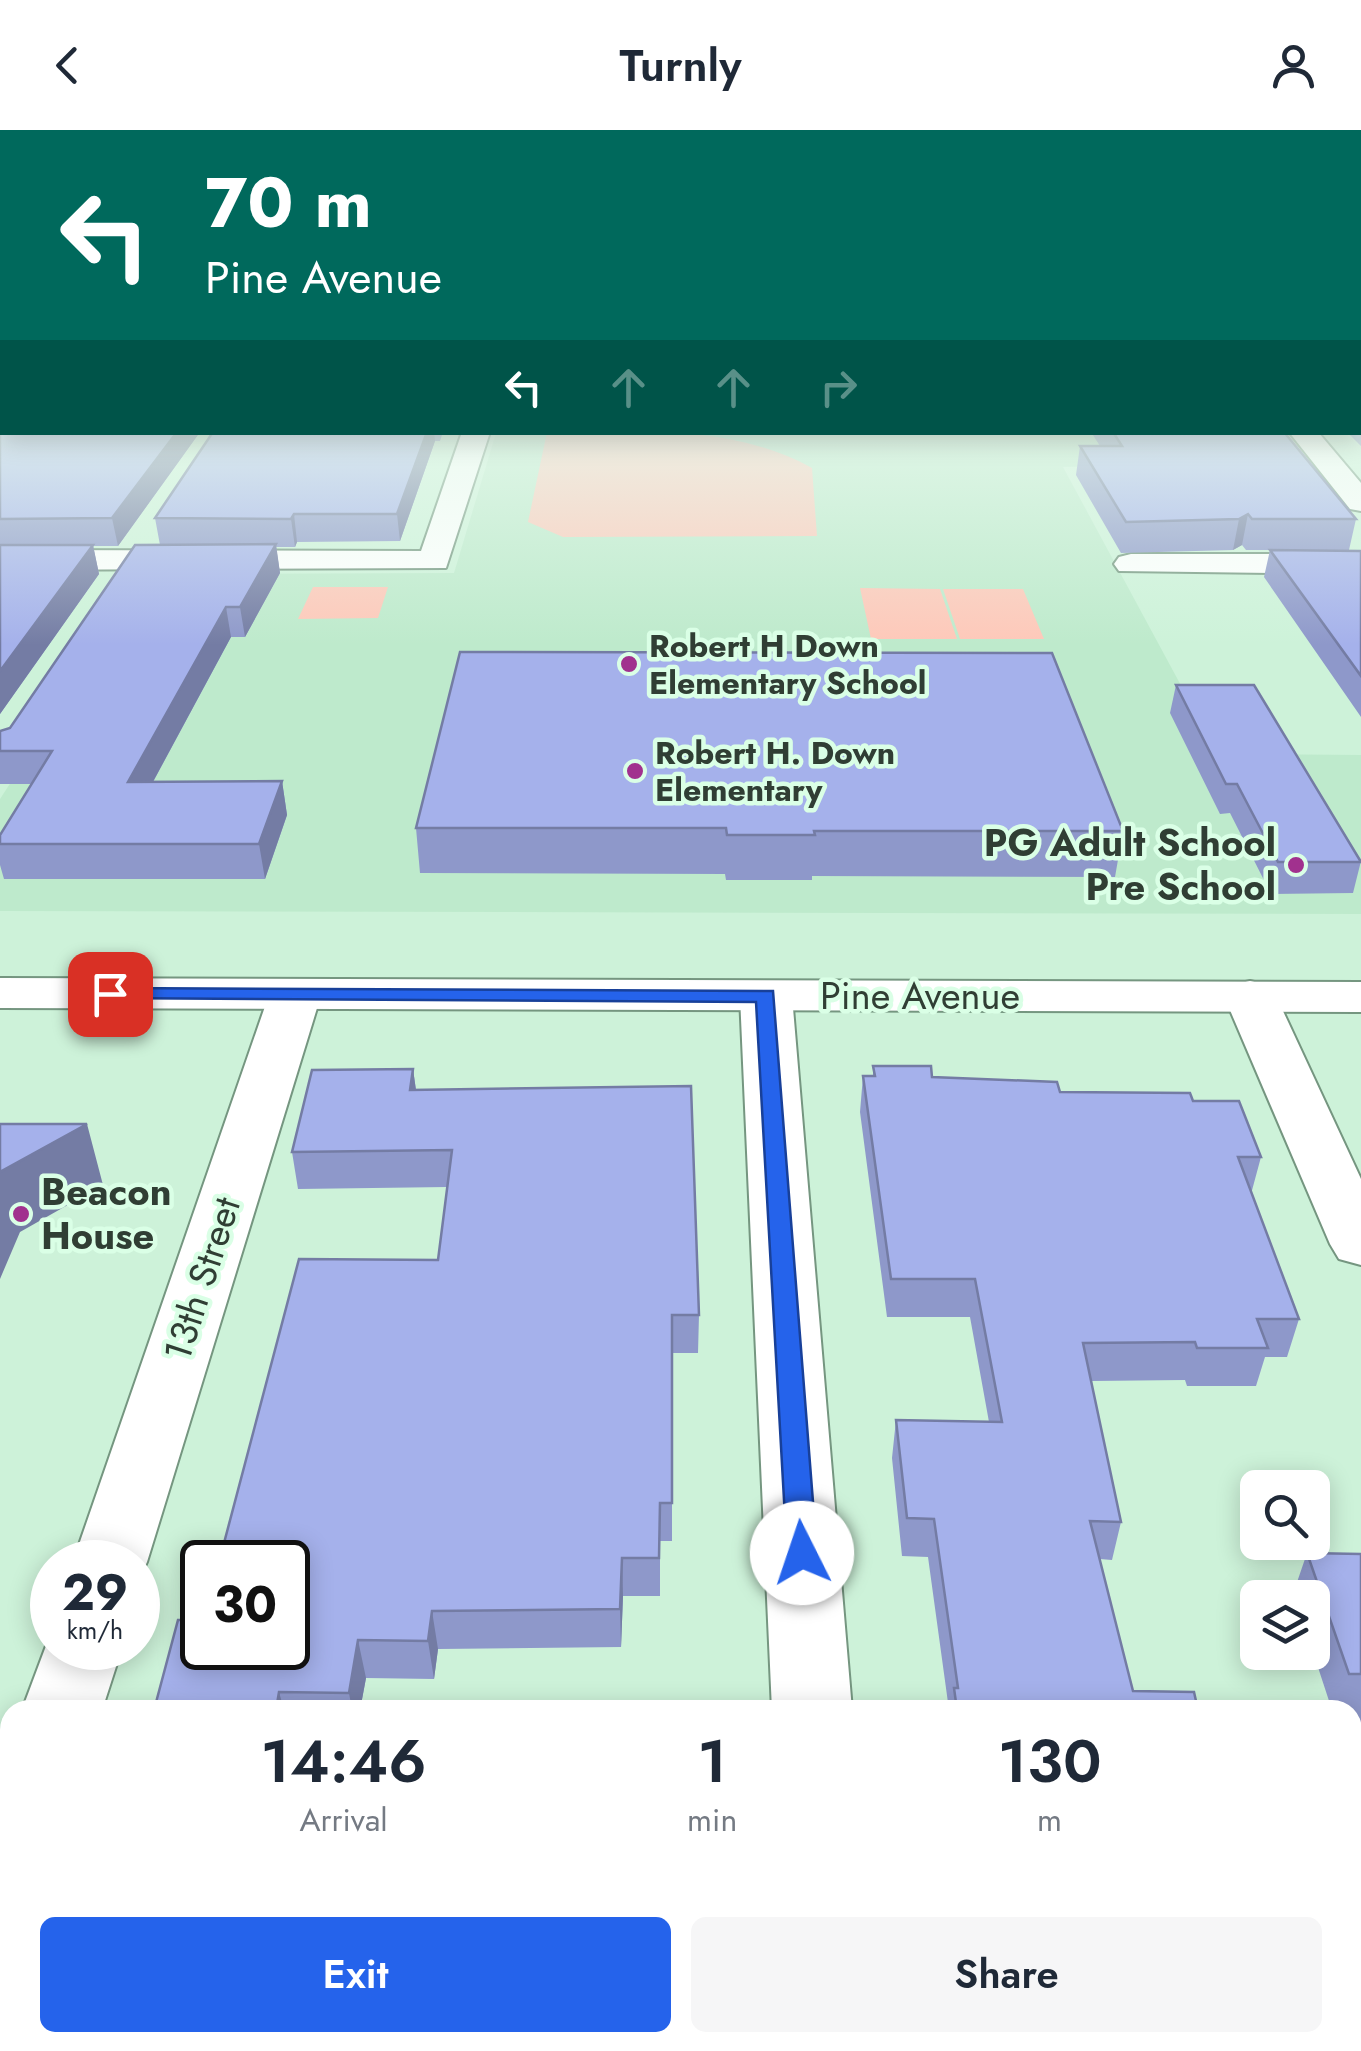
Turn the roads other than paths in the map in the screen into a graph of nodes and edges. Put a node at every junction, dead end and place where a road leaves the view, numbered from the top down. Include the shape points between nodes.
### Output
1 (465, 466) edge
2 (1330, 466) edge
3 (1361, 502) edge
4 (152, 529) dead end
5 (0, 560) edge
6 (130, 561) junction
7 (1131, 564) edge
8 (1361, 564) edge
9 (108, 594) edge
10 (0, 994) edge
11 (295, 995) junction
12 (766, 996) junction
13 (1250, 996) junction
14 (1361, 997) edge
15 (1361, 1244) edge
16 (117, 1540) edge
17 (76, 1670) edge
18 (65, 1700) edge
19 (811, 1700) edge

1 - 6 street via 434,561
2 - 3 street
4 - 6 street
5 - 6 street
6 - 9 street
7 - 8 street
10 - 11 street, Pine Avenue
11 - 12 street, Pine Avenue
11 - 16 street, 13th Street
12 - 13 street, Pine Avenue
12 - 19 street
13 - 14 street, Pine Avenue
13 - 15 street
17 - 18 street

